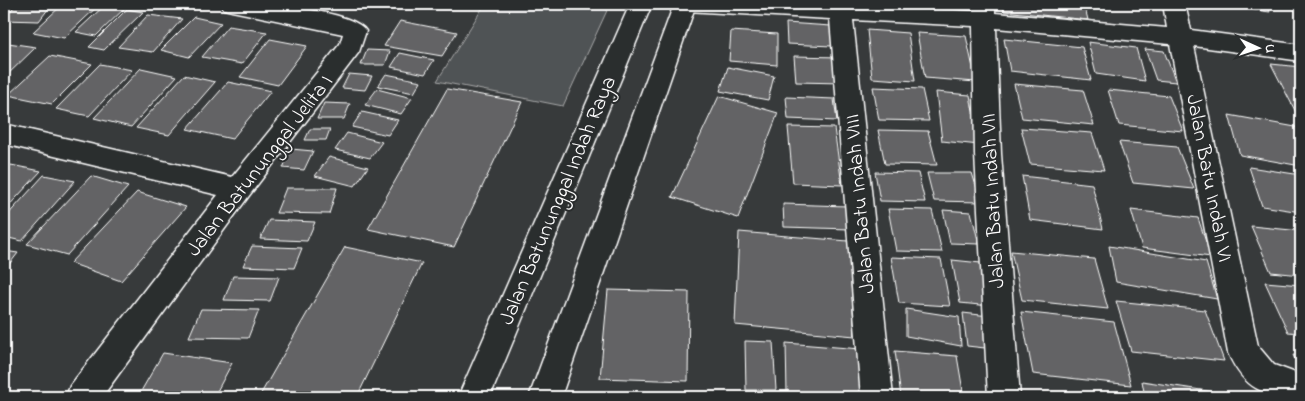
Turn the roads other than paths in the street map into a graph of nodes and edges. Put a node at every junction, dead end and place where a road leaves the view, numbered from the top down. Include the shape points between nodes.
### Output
1 (232, 4) edge
2 (641, 4) edge
3 (686, 4) edge
4 (1174, 4) edge
5 (841, 11) junction
6 (984, 11) edge
7 (1182, 37) junction
8 (1301, 53) edge
9 (4, 134) edge
10 (238, 189) junction
11 (1301, 391) edge
12 (82, 397) edge
13 (474, 397) edge
14 (545, 397) edge
15 (877, 397) edge
16 (1004, 397) edge

1 - 10 street, Jalan Batununggal Jelita I via 345,25 355,32 351,46
2 - 13 street, Jalan Batununggal Indah Raya
3 - 5 street
3 - 14 street
4 - 7 street, Jalan Batu Indah VI
5 - 6 street
5 - 15 street, Jalan Batu Indah VIII
6 - 7 street
6 - 16 street, Jalan Batu Indah VII via 988,154
7 - 8 street
7 - 11 street, Jalan Batu Indah VI via 1244,353 1263,376
9 - 10 street
10 - 12 street, Jalan Batununggal Jelita I

